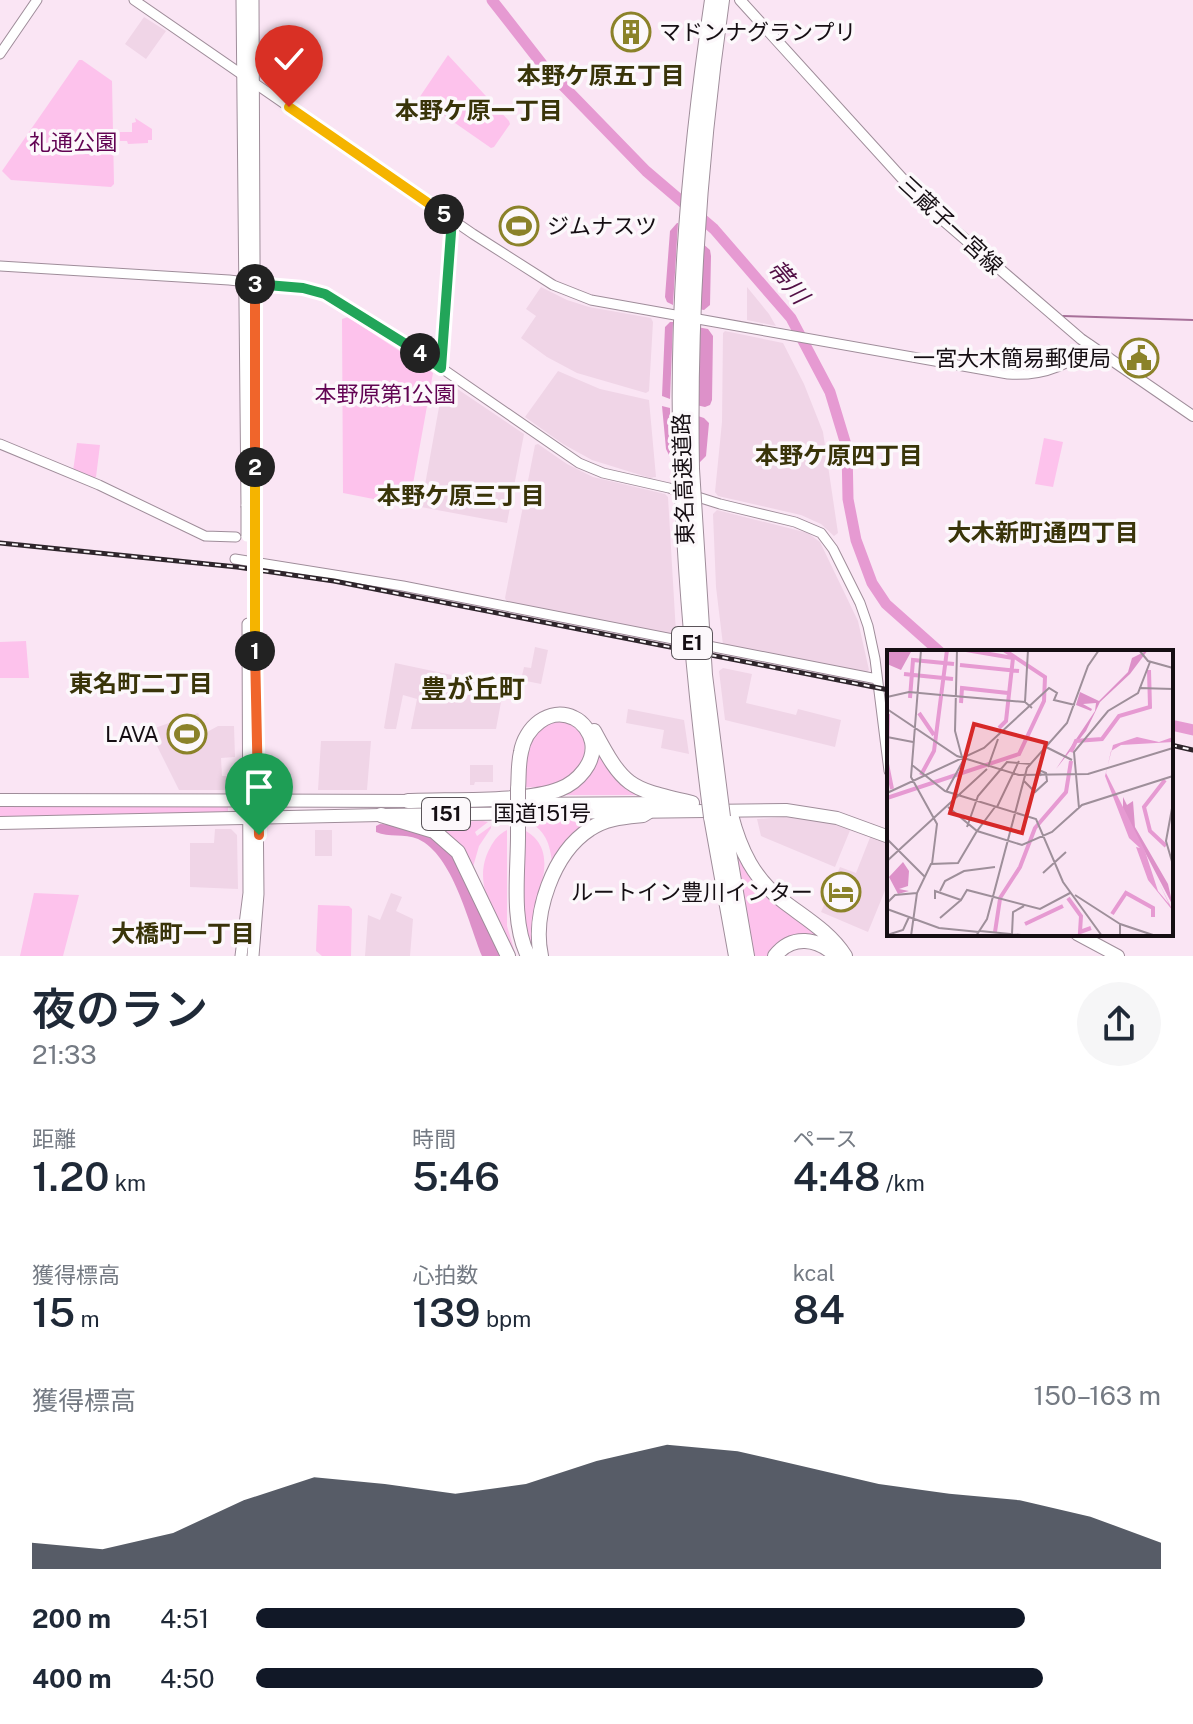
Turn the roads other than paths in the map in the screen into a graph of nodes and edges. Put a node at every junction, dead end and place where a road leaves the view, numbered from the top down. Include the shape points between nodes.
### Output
1 (37, 0) edge
2 (134, 0) edge
3 (242, 0) edge
4 (253, 0) edge
5 (712, 0) edge
6 (722, 0) edge
7 (740, 0) edge
8 (0, 54) edge
9 (248, 80) junction
10 (694, 199) junction
11 (452, 219) junction
12 (0, 266) edge
13 (249, 283) junction
14 (675, 315) dead end
15 (698, 319) dead end
16 (1090, 345) junction
17 (441, 368) junction
18 (1193, 416) edge
19 (0, 444) edge
20 (687, 469) junction
21 (236, 537) dead end
22 (235, 559) dead end
23 (877, 679) junction
24 (887, 756) edge
25 (515, 789) junction
26 (253, 799) junction
27 (0, 800) edge
28 (408, 801) junction
29 (692, 803) junction
30 (648, 812) junction
31 (381, 815) junction
32 (722, 816) junction
33 (254, 818) junction
34 (0, 823) edge
35 (887, 831) edge
36 (887, 831) edge
37 (719, 867) junction
38 (1081, 936) edge
39 (241, 956) edge
40 (253, 956) edge
41 (508, 956) edge
42 (525, 956) edge
43 (541, 956) edge
44 (726, 956) edge
45 (736, 956) edge
46 (747, 956) edge
47 (775, 956) edge
48 (836, 956) edge
49 (845, 956) edge
50 (1118, 956) edge

1 - 8 street
2 - 9 street
3 - 9 main road
4 - 9 main road
5 - 10 highway, 東名高速道路
6 - 10 highway, 東名高速道路
7 - 16 main road, 三蔵子一宮線 via 917,196
9 - 11 street
9 - 13 main road
10 - 20 highway, 東名高速道路 / E1
11 - 14 street via 573,294
11 - 17 street
12 - 13 street
13 - 17 street via 325,294
13 - 26 main road, bridge
15 - 16 street via 1015,375 1054,369
16 - 18 main road, 三蔵子一宮線
17 - 23 street via 579,463 821,533 865,614
19 - 21 street via 205,536
20 - 32 highway, 東名高速道路 / E1, bridge
20 - 32 highway, 東名高速道路 / E1, bridge via 692,645
22 - 23 street via 403,586
23 - 24 street
25 - 28 highway via 522,747 536,723 555,715 580,721 592,740 592,756 581,775 562,789 524,796
25 - 29 highway via 514,749 524,727 541,713 562,709 587,721 628,782
25 - 42 highway, bridge
26 - 27 highway, 国道151号 / 151
26 - 28 highway, 国道151号 / 151
26 - 33 main road
28 - 29 highway, 国道151号 / 151
29 - 35 highway, 国道151号 / 151 via 800,805 841,812
30 - 31 highway, 国道151号 / 151
30 - 36 highway, 国道151号 / 151 via 786,810
30 - 43 highway via 604,821 569,847 541,912
31 - 33 highway, 国道151号 / 151
31 - 41 highway via 434,831 458,852
32 - 37 highway, 東名高速道路 / E1
32 - 46 highway, 東名高速道路 / E1
32 - 49 highway via 757,874
33 - 34 highway, 国道151号 / 151
33 - 39 main road
33 - 40 main road via 258,894
37 - 44 highway
37 - 45 highway, 東名高速道路 / E1
38 - 50 highway
47 - 48 highway via 804,940 825,946

